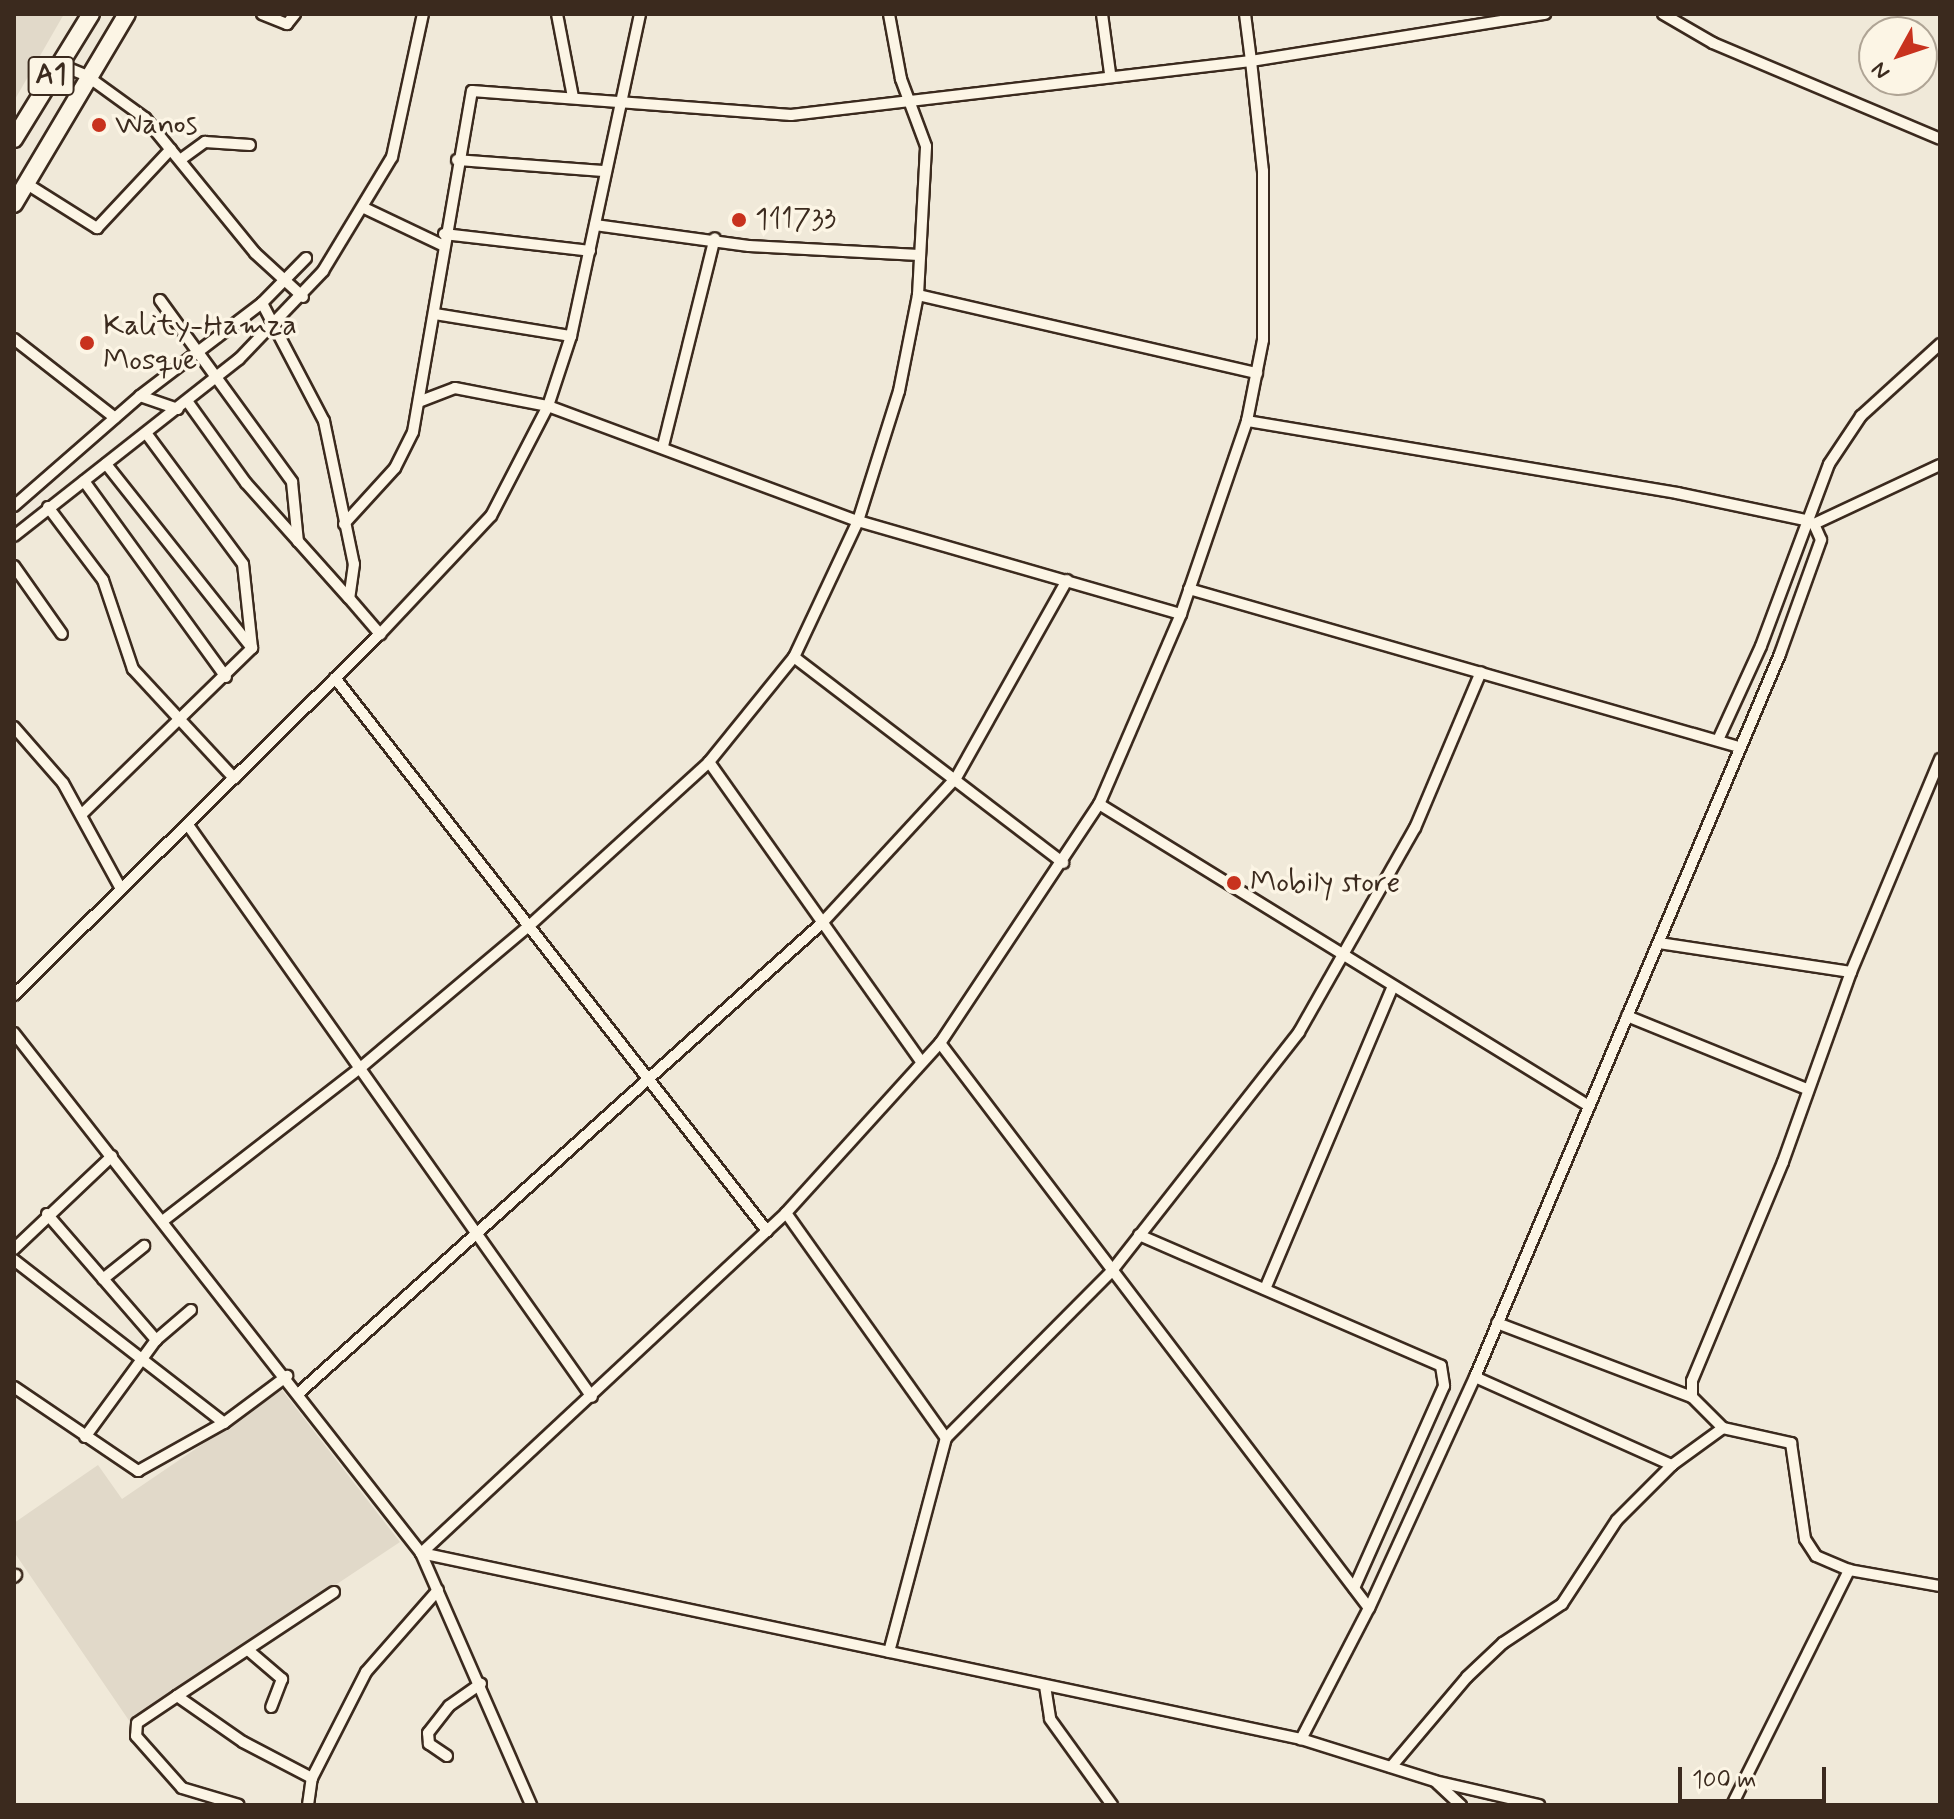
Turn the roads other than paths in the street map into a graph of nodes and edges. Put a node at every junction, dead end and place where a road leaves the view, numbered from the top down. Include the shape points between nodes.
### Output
1 (91, 14) edge
2 (127, 14) edge
3 (262, 14) edge
4 (295, 14) edge
5 (423, 14) edge
6 (557, 14) edge
7 (640, 14) edge
8 (889, 14) edge
9 (1102, 14) edge
10 (1245, 14) edge
11 (1545, 14) edge
12 (1664, 14) edge
13 (1251, 61) junction
14 (58, 64) junction
15 (1110, 73) junction
16 (87, 76) junction
17 (573, 97) junction
18 (910, 98) junction
19 (619, 103) junction
20 (14, 139) edge
21 (1940, 139) edge
22 (250, 145) dead end
23 (171, 149) junction
24 (180, 160) junction
25 (457, 160) junction
26 (605, 171) junction
27 (27, 184) junction
28 (14, 204) edge
29 (364, 208) junction
30 (595, 225) junction
31 (715, 238) junction
32 (443, 239) junction
33 (590, 251) junction
34 (919, 255) junction
35 (306, 258) dead end
36 (285, 280) junction
37 (918, 295) junction
38 (303, 297) junction
39 (160, 300) dead end
40 (262, 303) junction
41 (435, 314) junction
42 (276, 325) junction
43 (571, 336) junction
44 (14, 339) edge
45 (1940, 344) edge
46 (197, 350) junction
47 (1257, 373) junction
48 (214, 379) junction
49 (140, 396) junction
50 (421, 401) junction
51 (183, 405) junction
52 (548, 406) junction
53 (115, 418) junction
54 (1247, 421) junction
55 (146, 433) junction
56 (663, 446) junction
57 (106, 464) junction
58 (1940, 465) edge
59 (84, 481) junction
60 (14, 506) edge
61 (48, 507) junction
62 (858, 521) junction
63 (1810, 522) junction
64 (344, 524) junction
65 (14, 536) edge
66 (298, 542) junction
67 (14, 566) edge
68 (1067, 580) junction
69 (1189, 589) junction
70 (349, 598) junction
71 (1181, 614) junction
72 (62, 634) dead end
73 (380, 634) junction
74 (1761, 646) junction
75 (252, 648) junction
76 (1780, 654) junction
77 (794, 657) junction
78 (1481, 672) junction
79 (226, 677) junction
80 (335, 678) junction
81 (181, 724) junction
82 (14, 727) edge
83 (1718, 740) junction
84 (1739, 747) junction
85 (1940, 759) edge
86 (709, 762) junction
87 (234, 778) junction
88 (956, 778) junction
89 (1099, 804) junction
90 (82, 814) junction
91 (188, 825) junction
92 (1063, 863) junction
93 (121, 889) junction
94 (822, 923) junction
95 (529, 926) junction
96 (1659, 943) junction
97 (1346, 959) junction
98 (1851, 972) junction
99 (1392, 988) junction
100 (14, 995) edge
101 (1627, 1016) junction
102 (14, 1033) edge
103 (940, 1043) junction
104 (921, 1061) junction
105 (359, 1069) junction
106 (650, 1080) junction
107 (1807, 1089) junction
108 (1589, 1106) junction
109 (112, 1156) junction
110 (786, 1213) junction
111 (47, 1214) junction
112 (164, 1220) junction
113 (767, 1231) junction
114 (1139, 1235) junction
115 (474, 1236) junction
116 (144, 1246) dead end
117 (14, 1249) edge
118 (14, 1260) edge
119 (1111, 1272) junction
120 (103, 1279) junction
121 (1265, 1289) junction
122 (191, 1310) dead end
123 (1497, 1323) junction
124 (156, 1340) junction
125 (143, 1356) junction
126 (287, 1376) junction
127 (1475, 1377) junction
128 (14, 1387) edge
129 (300, 1392) junction
130 (592, 1397) junction
131 (1692, 1397) junction
132 (224, 1423) junction
133 (1723, 1428) junction
134 (85, 1437) junction
135 (946, 1438) junction
136 (1672, 1465) junction
137 (421, 1553) junction
138 (1849, 1570) junction
139 (1940, 1586) edge
140 (1354, 1588) junction
141 (438, 1590) junction
142 (334, 1592) dead end
143 (1369, 1608) junction
144 (248, 1650) junction
145 (889, 1652) junction
146 (481, 1684) junction
147 (1045, 1686) junction
148 (177, 1696) junction
149 (271, 1707) dead end
150 (1301, 1739) junction
151 (447, 1756) dead end
152 (1391, 1767) junction
153 (312, 1778) junction
154 (1435, 1781) junction
155 (239, 1805) edge
156 (308, 1805) edge
157 (531, 1805) edge
158 (1112, 1805) edge
159 (1461, 1805) edge
160 (1539, 1805) edge
161 (1732, 1805) edge

1 - 14 main road, A1
2 - 16 main road, A1
3 - 4 street via 287,24
5 - 29 street via 403,129
6 - 17 street
7 - 19 street
8 - 18 street
9 - 15 street
10 - 13 street
11 - 13 street
12 - 21 street via 1713,43
13 - 15 street
13 - 47 street via 1263,171
14 - 16 street
14 - 20 main road, A1
15 - 18 street
16 - 23 street via 145,118
16 - 27 main road, A1
17 - 19 street
17 - 25 street via 472,91
18 - 19 street via 791,115
18 - 34 street via 922,125 928,176
19 - 26 street
22 - 24 street via 205,142
23 - 24 street
23 - 27 street via 97,228
24 - 36 street via 260,259
25 - 26 street
25 - 32 street
26 - 30 street
27 - 28 main road, A1
29 - 32 street
29 - 38 street
30 - 31 street
30 - 33 street
31 - 34 street via 749,246
31 - 56 street
32 - 33 street
32 - 41 street
33 - 43 street
34 - 37 street
35 - 36 street
36 - 38 street
36 - 40 street
37 - 47 street
37 - 62 street via 899,391
38 - 42 street
39 - 46 street
40 - 42 street
40 - 46 street
41 - 43 street
41 - 50 street
42 - 48 street
42 - 64 street via 324,421
43 - 52 street
44 - 53 street
45 - 63 street via 1861,416 1829,464
46 - 48 street
46 - 49 street
47 - 54 street
48 - 51 street
48 - 66 street via 292,482
49 - 51 street
49 - 53 street
50 - 52 street via 455,388
50 - 64 street via 395,468
51 - 55 street
51 - 66 street
52 - 56 street
52 - 73 street via 491,516
53 - 60 street
54 - 63 street
54 - 69 street
55 - 57 street
55 - 75 street via 243,564
56 - 62 street
57 - 59 street
57 - 75 street
58 - 63 street
59 - 61 street
59 - 79 street
61 - 65 street
61 - 81 street via 103,580 133,669
62 - 68 street
62 - 77 street
63 - 74 street
63 - 76 street via 1820,548
64 - 70 street via 354,564
66 - 70 street
67 - 72 street
68 - 71 street
68 - 88 street
69 - 71 street
69 - 78 street
70 - 73 street
71 - 89 street
73 - 80 street
74 - 76 street
74 - 83 street
75 - 79 street
76 - 84 street
77 - 86 street
77 - 88 street
78 - 83 street
78 - 97 street via 1415,828
79 - 81 street
80 - 87 street
80 - 95 street
81 - 87 street
81 - 90 street
82 - 90 street
83 - 84 street
84 - 96 street
85 - 98 street
86 - 94 street
86 - 95 street
87 - 91 street
88 - 92 street
88 - 94 street
89 - 92 street
89 - 97 street
90 - 93 street
91 - 93 street
91 - 105 street
92 - 103 street
93 - 100 street
94 - 104 street
94 - 106 street
95 - 105 street
95 - 106 street
96 - 98 street
96 - 101 street
97 - 99 street
97 - 114 street via 1281,1057
98 - 107 street
99 - 108 street
99 - 121 street
101 - 107 street
101 - 108 street
102 - 109 street
103 - 104 street
103 - 119 street
104 - 110 street
105 - 112 street
105 - 115 street
106 - 113 street
106 - 115 street
107 - 131 street via 1692,1381
108 - 123 street
109 - 111 street
109 - 112 street
110 - 113 street
110 - 135 street
111 - 117 street
111 - 120 street
112 - 126 street
113 - 130 street
114 - 119 street
114 - 121 street
115 - 129 street
115 - 130 street
116 - 120 street
118 - 125 street
119 - 135 street
119 - 140 street
120 - 124 street
121 - 140 street via 1430,1358 1445,1374
122 - 124 street
123 - 127 street
123 - 131 street
124 - 125 street
125 - 132 street
125 - 134 street
126 - 129 street
126 - 132 street
127 - 136 street
127 - 143 street
128 - 134 street
129 - 137 street
130 - 137 street
131 - 133 street
132 - 134 street via 147,1470 128,1466
133 - 136 street
133 - 138 street via 1791,1443 1805,1539 1816,1556
135 - 145 street
136 - 152 street via 1604,1535 1562,1604 1503,1643 1467,1677
137 - 141 street
137 - 145 street
138 - 139 street
138 - 161 street
140 - 143 street
141 - 146 street
141 - 153 street via 366,1672
142 - 144 street
143 - 150 street
144 - 148 street
144 - 149 street via 282,1679
145 - 147 street
146 - 151 street via 449,1706 428,1733 429,1744
146 - 157 street
147 - 150 street
147 - 158 street via 1050,1719
148 - 153 street via 243,1742
148 - 155 street via 137,1723 136,1736 182,1788
150 - 152 street
152 - 154 street
153 - 156 street
154 - 159 street
154 - 160 street

